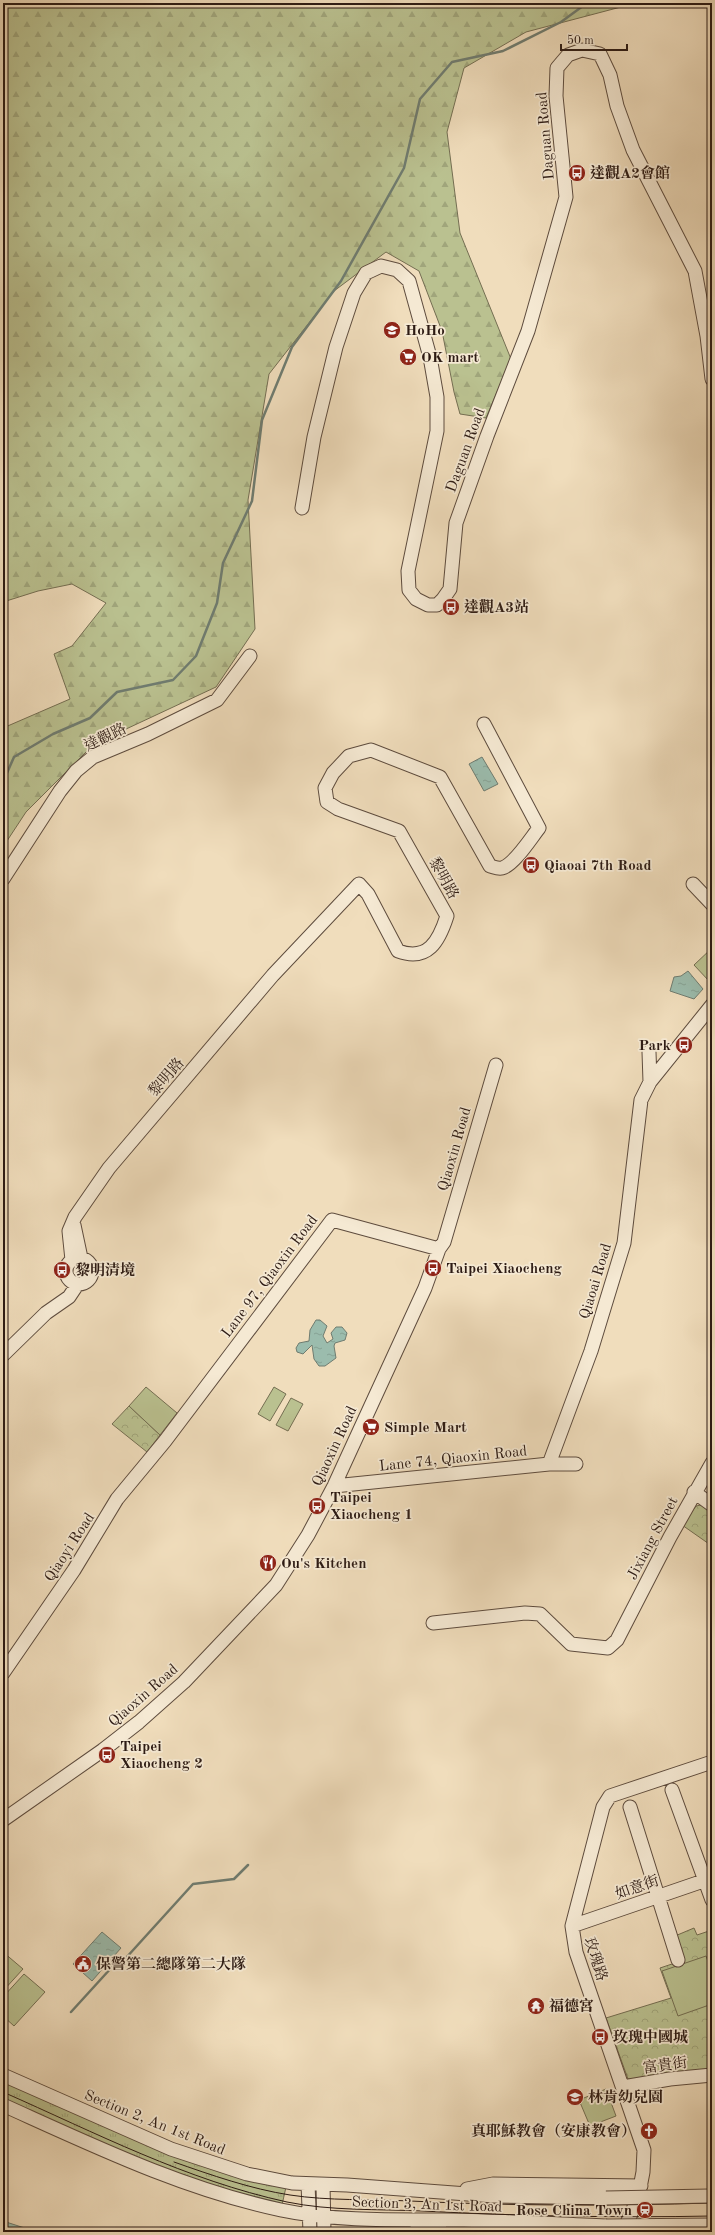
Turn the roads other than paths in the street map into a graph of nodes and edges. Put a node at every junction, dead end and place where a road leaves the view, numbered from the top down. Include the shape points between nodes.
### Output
1 (712, 379) edge
2 (302, 508) dead end
3 (250, 656) dead end
4 (484, 724) dead end
5 (3, 880) edge
6 (693, 884) dead end
7 (712, 904) edge
8 (712, 1005) edge
9 (649, 1052) dead end
10 (496, 1065) dead end
11 (650, 1082) junction
12 (439, 1249) junction
13 (77, 1259) junction
14 (73, 1283) junction
15 (3, 1355) edge
16 (165, 1440) joint
17 (712, 1463) edge
18 (549, 1464) junction
19 (576, 1464) dead end
20 (334, 1486) junction
21 (694, 1492) junction
22 (712, 1505) edge
23 (433, 1623) dead end
24 (3, 1673) edge
25 (712, 1762) edge
26 (672, 1790) dead end
27 (630, 1807) dead end
28 (3, 1820) edge
29 (708, 1879) edge
30 (659, 1896) junction
31 (712, 1900) edge
32 (572, 1926) junction
33 (678, 1960) dead end
34 (3, 2075) edge
35 (712, 2076) edge
36 (623, 2087) junction
37 (3, 2105) edge
38 (308, 2184) junction
39 (323, 2185) junction
40 (641, 2186) junction
41 (452, 2192) junction
42 (711, 2196) edge
43 (309, 2214) junction
44 (323, 2215) junction
45 (399, 2222) junction
46 (712, 2225) edge
47 (607, 2229) edge
48 (712, 2229) edge
49 (623, 2231) edge
50 (310, 2232) edge
51 (324, 2232) edge
52 (442, 2232) edge

1 - 2 street, Daguan Road via 695,271 633,150 617,106 610,75 600,54 582,50 568,55 558,68 556,96 566,197 528,331 486,436 456,523 450,589 437,605 428,605 416,599 409,590 408,571 437,431 437,397 430,357 409,281 397,270 381,266 366,273 354,293 336,347 314,437
3 - 5 street, 達觀路 via 217,700 93,757 76,771 60,791
4 - 13 street, 黎明路 via 539,828 515,858 503,868 490,866 440,777 371,750 349,756 325,788 327,802 338,809 399,830 447,916 441,935 422,953 410,955 398,951 368,894 359,884 273,975 109,1168 75,1216 69,1231
6 - 7 street
8 - 11 street, Qiaoai Road
9 - 11 street
10 - 12 street, Qiaoxin Road via 444,1242
11 - 18 street, Qiaoai Road via 641,1100 624,1243 591,1351
12 - 16 street, Lane 97, Qiaoxin Road via 332,1220
12 - 20 street, Qiaoxin Road via 425,1288
13 - 14 street, 黎明路 via 68,1263 66,1272
13 - 14 street via 91,1264 92,1275 88,1282
14 - 15 street, 黎明路 via 59,1304 46,1313
16 - 24 street, Qiaoyi Road via 117,1499 74,1570
17 - 21 street, Jixiang Street
18 - 19 street, Lane 74, Qiaoxin Road
18 - 20 street, Lane 74, Qiaoxin Road
20 - 28 street, Qiaoxin Road via 308,1535 276,1585 184,1682 103,1750
21 - 22 street
21 - 23 street, Jixiang Street via 617,1640 608,1648 571,1644 540,1614 525,1613
25 - 32 street, 玫瑰路 via 610,1796 603,1807
26 - 29 street
27 - 30 street
29 - 30 street, 如意街
29 - 31 street
30 - 32 street, 如意街
30 - 33 street
32 - 36 street, 玫瑰路 via 576,1952
34 - 38 street, Section 2, An 1st Road via 125,2130 207,2162 247,2174
35 - 36 street, 富貴街 via 670,2079
36 - 40 street, 玫瑰路 via 644,2150
37 - 43 street via 114,2155 200,2188 274,2208
38 - 39 street, Section 2, An 1st Road
38 - 43 street
39 - 41 street, Section 3, An 1st Road
39 - 44 street
40 - 41 street via 493,2184
40 - 49 street, 玫瑰路
41 - 42 street, Section 3, An 1st Road, bridge via 494,2196 606,2198
43 - 44 street, Section 3, An 1st Road
43 - 50 street
44 - 45 street, Section 3, An 1st Road
44 - 51 street
45 - 47 street, Section 3, An 1st Road via 444,2220
45 - 52 street
46 - 47 street, Section 3, An 1st Road, bridge
47 - 49 street
48 - 49 street

